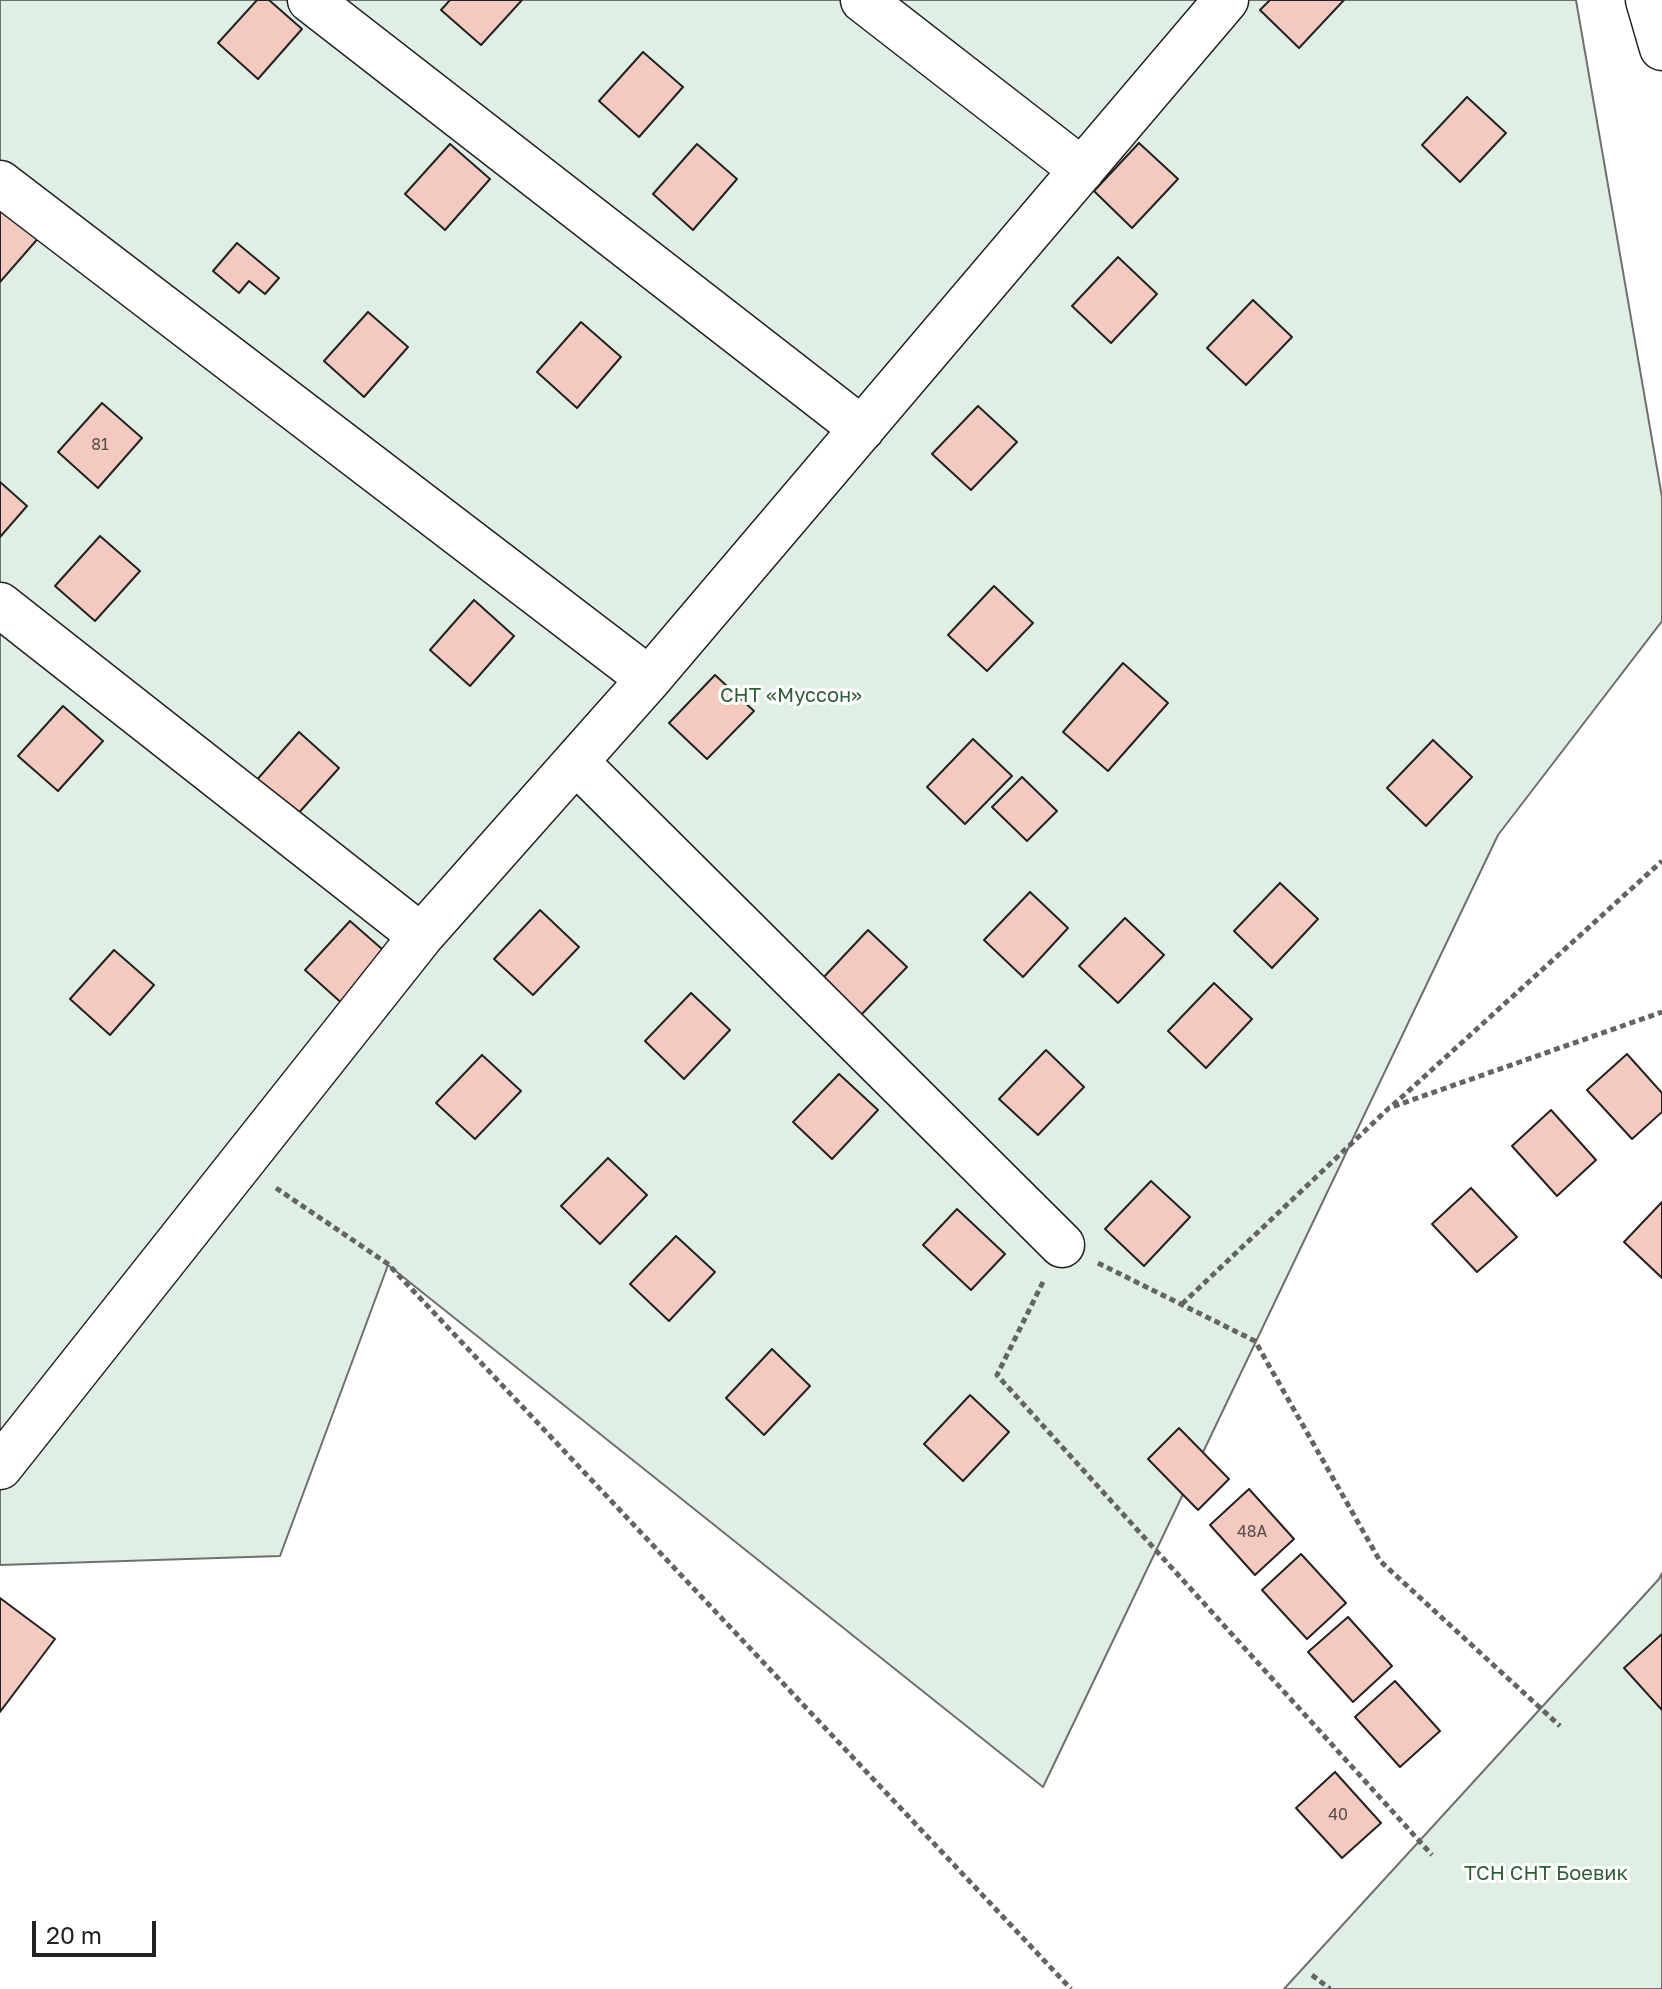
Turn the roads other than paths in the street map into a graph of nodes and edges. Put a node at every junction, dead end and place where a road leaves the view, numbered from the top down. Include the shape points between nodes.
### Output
1 (310, 0) edge
2 (863, 0) edge
3 (1226, 0) edge
4 (1648, 0) edge
5 (1662, 48) edge
6 (1082, 170) junction
7 (0, 183) edge
8 (862, 429) junction
9 (0, 605) edge
10 (649, 679) junction
11 (576, 762) junction
12 (421, 936) junction
13 (1062, 1245) road end
14 (2, 1461) edge

1 - 8 main road
2 - 6 main road
3 - 6 main road
4 - 5 main road
6 - 8 main road
7 - 10 main road
8 - 10 main road
9 - 12 main road
10 - 11 main road
11 - 12 main road
11 - 13 main road
12 - 14 main road

